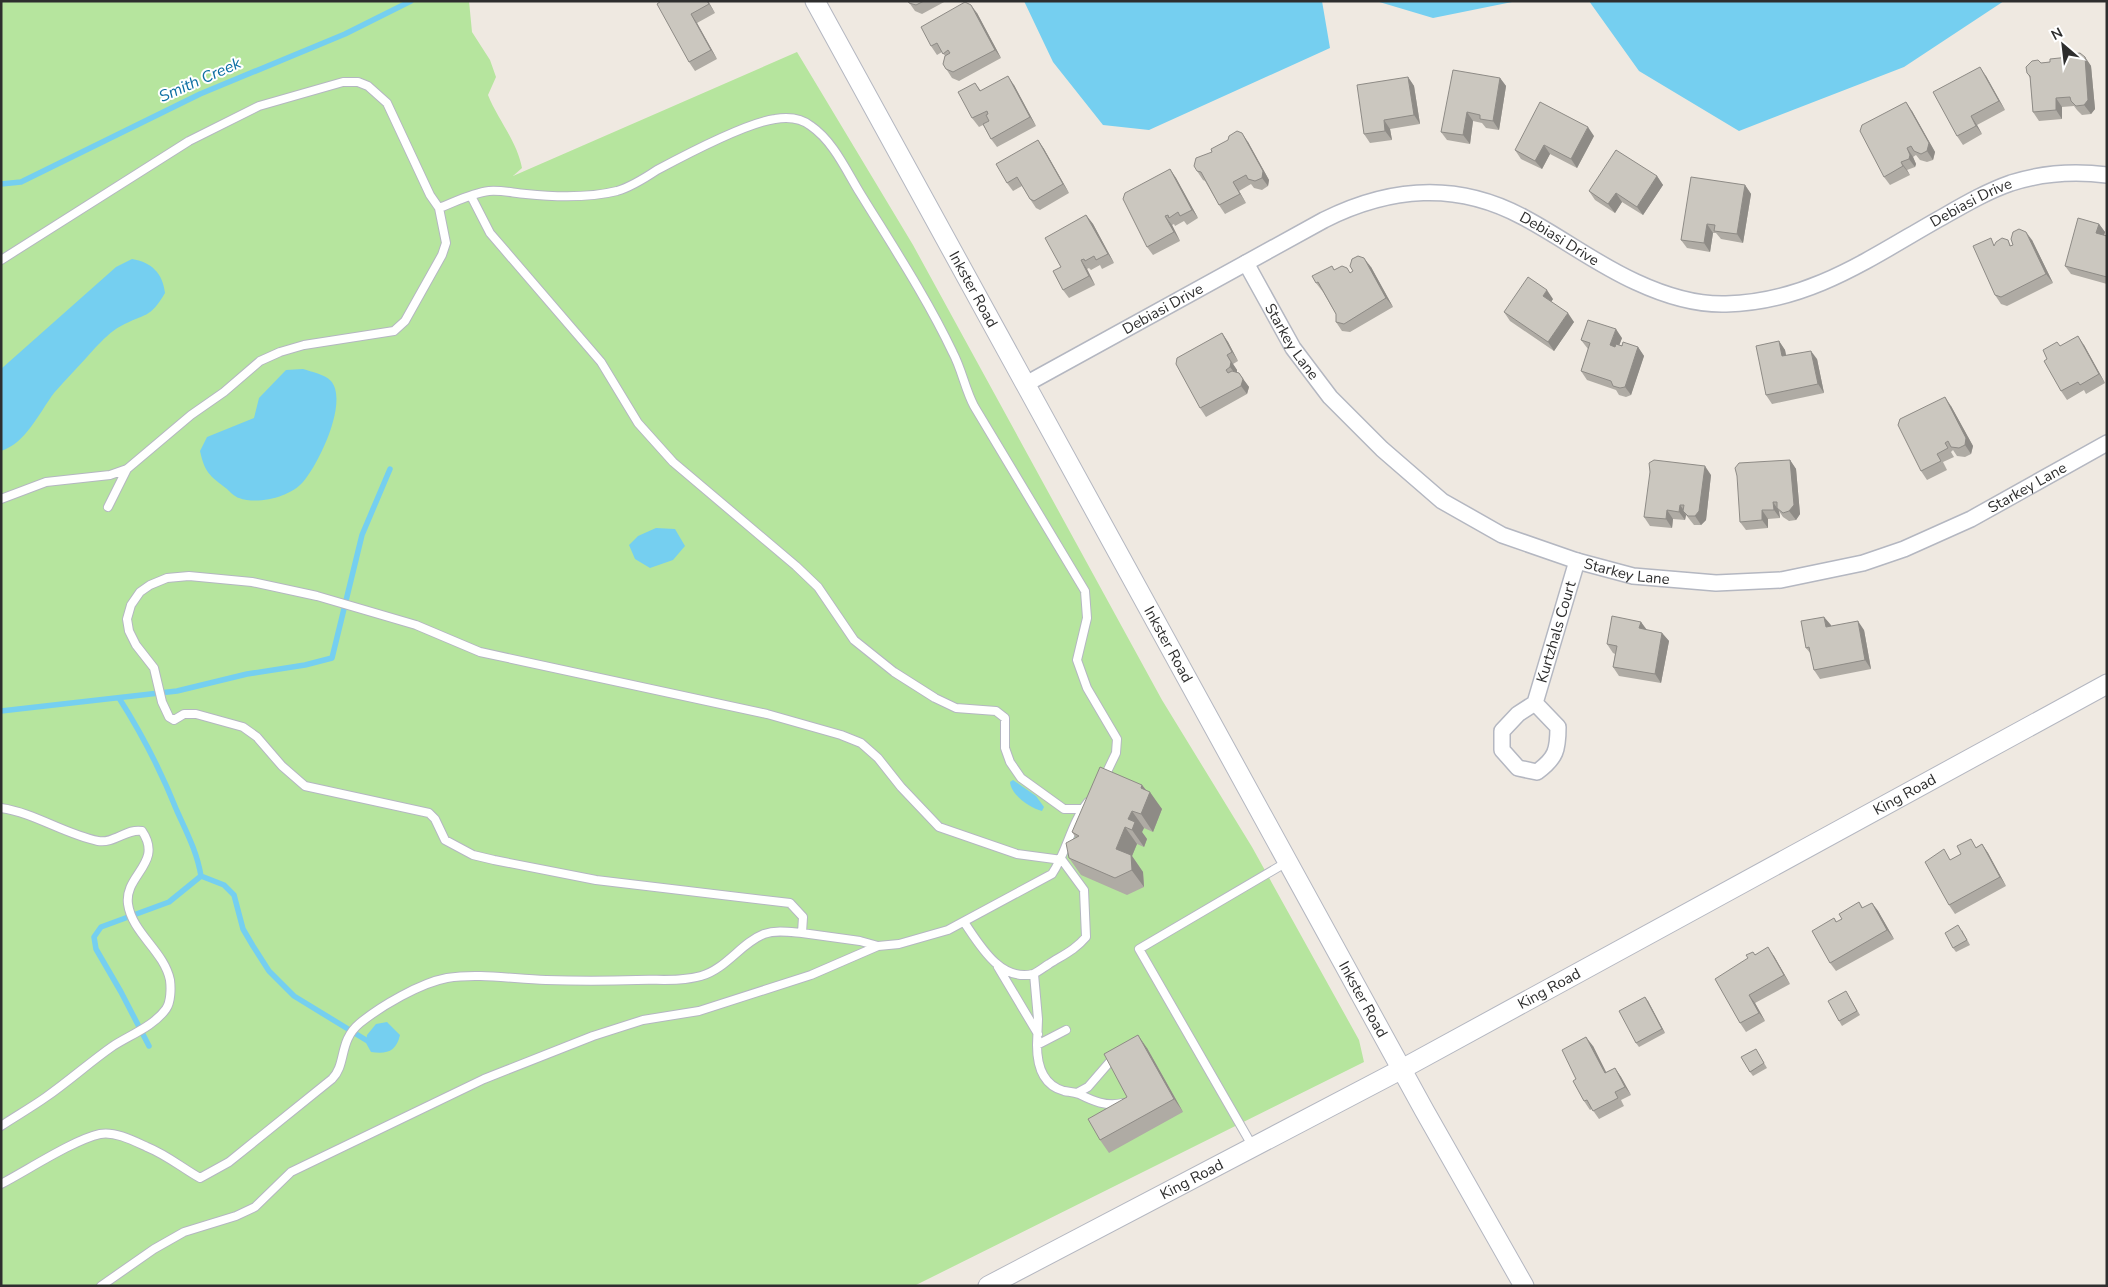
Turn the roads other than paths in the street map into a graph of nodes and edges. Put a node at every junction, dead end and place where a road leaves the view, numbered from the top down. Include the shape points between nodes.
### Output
1 (815, 1) edge
2 (2107, 175) edge
3 (471, 196) junction
4 (439, 208) junction
5 (1, 260) edge
6 (1246, 263) junction
7 (1026, 384) junction
8 (2107, 443) edge
9 (127, 469) junction
10 (1, 499) edge
11 (108, 507) dead end
12 (1577, 561) junction
13 (2106, 687) edge
14 (1534, 703) junction
15 (1101, 785) edge
16 (1091, 797) edge
17 (1, 808) edge
18 (1082, 809) junction
19 (1062, 860) junction
20 (1288, 862) junction
21 (964, 922) junction
22 (802, 933) junction
23 (878, 946) junction
24 (995, 963) junction
25 (1034, 974) junction
26 (1066, 1030) dead end
27 (1038, 1034) junction
28 (1037, 1045) junction
29 (1123, 1055) edge
30 (1402, 1068) junction
31 (1077, 1093) junction
32 (1131, 1101) edge
33 (1, 1126) edge
34 (1253, 1147) junction
35 (1, 1184) edge
36 (101, 1286) edge
37 (988, 1286) edge
38 (1524, 1286) edge

1 - 7 street, Inkster Road
2 - 6 street, Debiasi Drive via 2058,174 2009,184 1977,197 1838,277 1773,300 1724,304 1664,294 1614,272 1521,216 1470,196 1446,192 1402,194 1367,201 1324,220
3 - 4 lane
3 - 15 lane via 506,190 526,194 600,195 619,190 715,142 773,119 787,118 812,126 831,147 882,227 954,355 974,406 1085,591 1087,618 1077,660 1087,688 1117,739 1116,753
3 - 18 lane via 490,233 601,362 638,423 673,462 796,566 818,588 854,640 894,672 956,708 996,710 1005,718 1004,736 1010,762 1021,778 1064,809
4 - 5 lane via 387,103 368,86 343,82 259,106 189,141
4 - 9 lane via 446,243 400,327 384,334 304,345 260,361
6 - 7 street, Debiasi Drive
6 - 12 street, Starkey Lane via 1293,348 1330,397 1382,449 1442,501 1502,535
7 - 20 street, Inkster Road
8 - 12 street, Starkey Lane via 1936,536 1863,563 1821,573 1781,580 1698,582 1633,576
9 - 10 lane via 102,476 46,482
9 - 11 lane
12 - 14 street, Kurtzhals Court
13 - 30 street, King Road
14 - 14 street, Kurtzhals Court via 1502,731 1502,750 1518,768 1537,772 1550,762 1558,746 1558,727
16 - 18 lane
17 - 33 lane via 100,841 135,829 142,831 150,850 129,892 128,902 134,920 167,967 170,982 167,1008 149,1024
18 - 19 lane
19 - 21 lane via 1052,874
19 - 22 lane via 1017,854 939,826 861,743 767,714 480,652 416,625 332,600 252,582 166,578 140,592 131,605 127,619 129,631 154,668 169,717 174,720 184,714 196,714 243,727 305,786 429,813 445,840 473,854 561,874 790,903 803,917
19 - 25 lane via 1084,890 1086,937 1076,949
20 - 30 street, Inkster Road
20 - 34 lane via 1139,949
21 - 23 lane via 920,940
21 - 24 lane
22 - 23 lane
22 - 35 lane via 764,934 714,970 701,976 675,980 465,976 445,979 388,1004 360,1023 349,1034 342,1049 339,1073 309,1100 209,1174 200,1178 148,1147 119,1135 101,1134 77,1143
23 - 36 lane via 811,975 699,1011 643,1020 484,1079 291,1172 255,1207 184,1232
24 - 25 lane via 1005,971
24 - 27 lane
25 - 27 lane
26 - 28 lane
27 - 28 lane
28 - 31 lane via 1037,1062 1051,1085
29 - 31 lane via 1113,1057 1088,1087
30 - 34 street, King Road
30 - 38 street, Inkster Road
31 - 32 lane via 1090,1101 1113,1106
34 - 37 street, King Road

